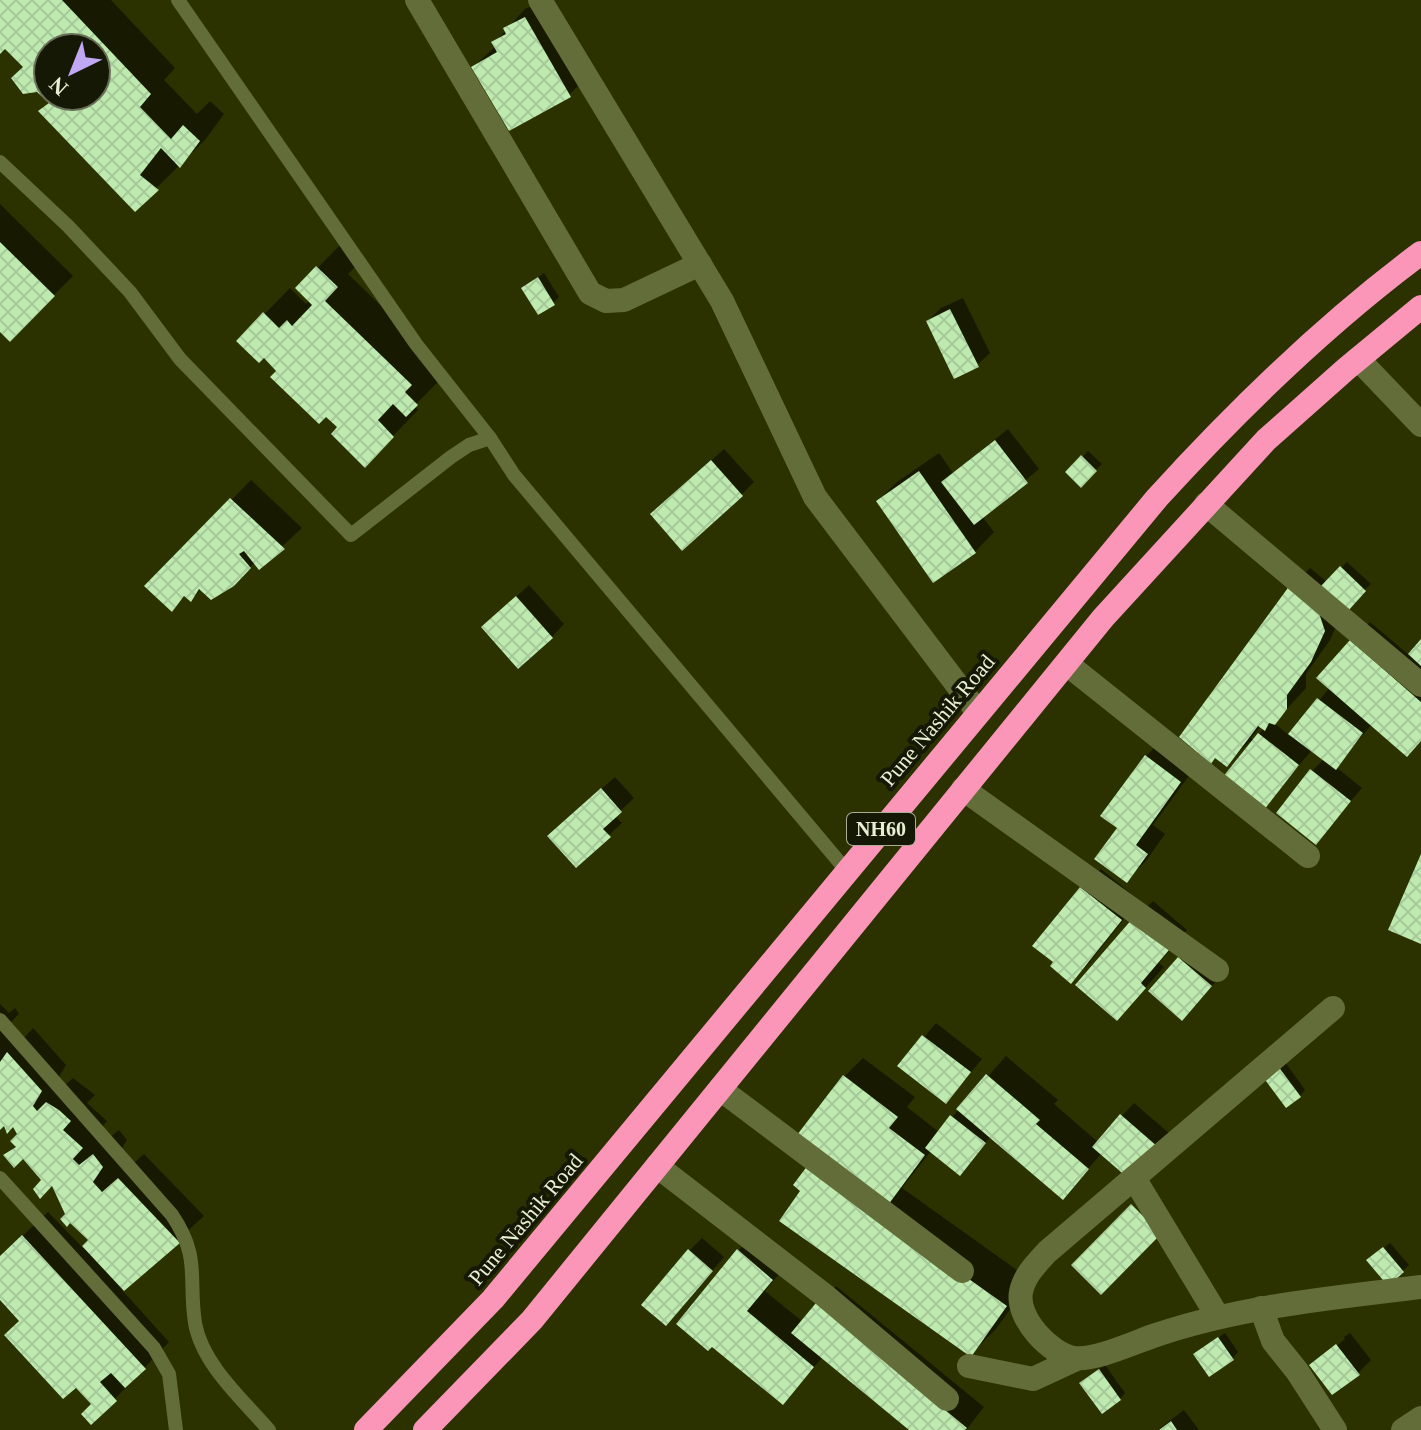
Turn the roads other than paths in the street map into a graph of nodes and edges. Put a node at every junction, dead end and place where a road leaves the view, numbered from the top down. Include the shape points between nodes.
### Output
1 (178, 0) edge
2 (417, 0) edge
3 (540, 0) edge
4 (0, 162) edge
5 (1421, 253) edge
6 (700, 264) junction
7 (1421, 307) edge
8 (1358, 359) junction
9 (1421, 425) edge
10 (490, 438) junction
11 (1206, 504) junction
12 (1067, 664) junction
13 (1421, 685) edge
14 (977, 711) junction
15 (963, 789) junction
16 (1308, 856) dead end
17 (846, 870) junction
18 (1217, 970) dead end
19 (1333, 1008) dead end
20 (0, 1020) edge
21 (720, 1089) junction
22 (657, 1166) junction
23 (0, 1178) edge
24 (1134, 1178) junction
25 (962, 1271) dead end
26 (1421, 1287) edge
27 (1261, 1308) junction
28 (1218, 1317) junction
29 (1076, 1359) junction
30 (969, 1366) dead end
31 (947, 1399) dead end
32 (1421, 1418) edge
33 (176, 1430) edge
34 (269, 1430) edge
35 (366, 1430) edge
36 (425, 1430) edge
37 (1335, 1430) edge
38 (1403, 1430) edge

1 - 10 lane via 416,344
2 - 6 street via 590,293 606,301 624,300
3 - 6 street
4 - 10 lane via 68,226 130,292 180,359 351,535 451,457
5 - 14 highway, Pune Nashik Road / NH60 via 1339,318 1205,444
6 - 14 street via 815,497
7 - 8 highway, NH60
8 - 9 street
8 - 11 highway, NH60 via 1266,440
10 - 17 lane via 514,475
11 - 12 highway, NH60
11 - 13 street
12 - 15 highway, NH60
12 - 16 street
14 - 17 highway, Pune Nashik Road / NH60
15 - 18 street
15 - 21 highway, NH60
17 - 35 highway, Pune Nashik Road / NH60 via 493,1299
19 - 24 street
20 - 34 lane via 183,1231 192,1255 195,1325 220,1373
21 - 22 highway, NH60
21 - 25 street
22 - 31 street via 824,1295
22 - 36 highway, NH60 via 532,1320
23 - 33 lane via 154,1348 169,1374
24 - 28 street
24 - 29 street via 1026,1276 1020,1295 1026,1318 1049,1349
26 - 27 street
27 - 28 street
27 - 37 street via 1273,1341
28 - 29 street
29 - 30 street via 1033,1379
32 - 38 street

